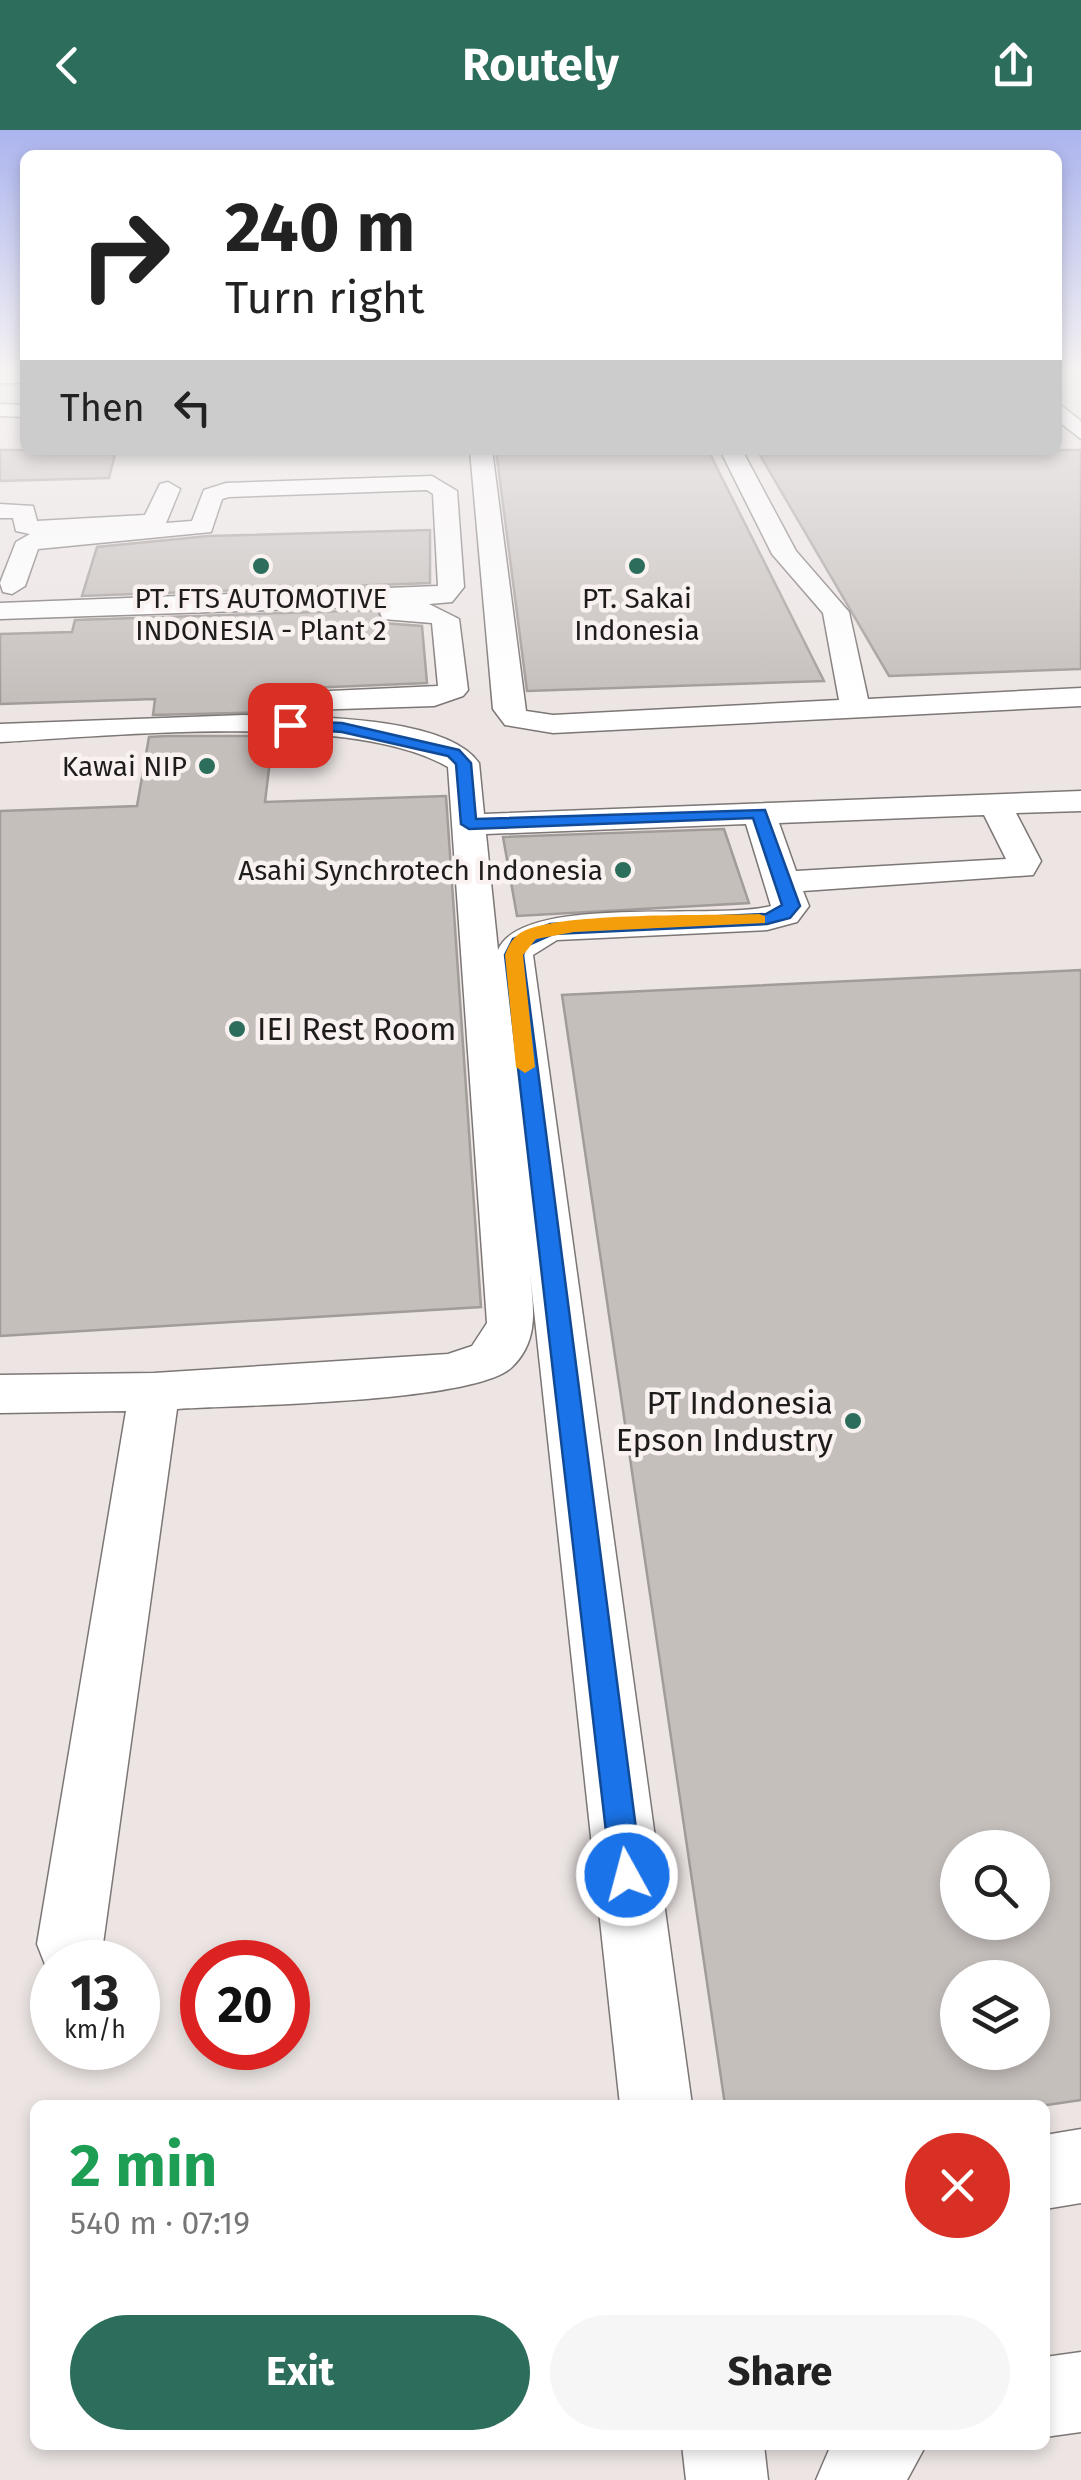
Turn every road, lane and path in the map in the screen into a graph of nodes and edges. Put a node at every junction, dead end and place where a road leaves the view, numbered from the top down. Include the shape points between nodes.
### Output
1 (484, 480) edge
2 (746, 480) edge
3 (168, 489) dead end
4 (0, 512) edge
5 (6, 604) edge
6 (1081, 697) edge
7 (855, 707) junction
8 (0, 712) edge
9 (0, 732) edge
10 (1081, 801) edge
11 (995, 804) junction
12 (759, 814) junction
13 (469, 824) junction
14 (783, 882) junction
15 (154, 1392) junction
16 (0, 1394) edge
17 (71, 1940) edge
18 (655, 2100) edge
19 (1081, 2166) edge
20 (1050, 2171) edge
21 (1081, 2392) edge
22 (1050, 2397) edge
23 (724, 2450) edge
24 (879, 2450) edge
25 (728, 2480) edge
26 (857, 2480) edge

1 - 7 lane via 508,709 516,719 552,724
2 - 7 lane via 785,554 836,612
3 - 4 lane via 150,522 34,528 24,526 25,512
5 - 5 lane via 443,596 451,586 444,488 432,483 226,490 212,495 206,522 196,528 28,542
5 - 8 lane via 438,614 449,624 454,690 434,697
6 - 7 lane
9 - 13 lane via 342,727 454,753 463,763
10 - 11 lane
11 - 12 lane
11 - 14 lane via 1024,861 1020,868
12 - 13 lane
12 - 14 lane
13 - 15 lane via 511,1322 502,1349 485,1363 448,1372
14 - 18 lane via 791,906 767,919 550,929 519,943 514,955
15 - 16 lane
15 - 17 lane
19 - 20 lane
21 - 22 lane
23 - 25 lane
24 - 26 lane

